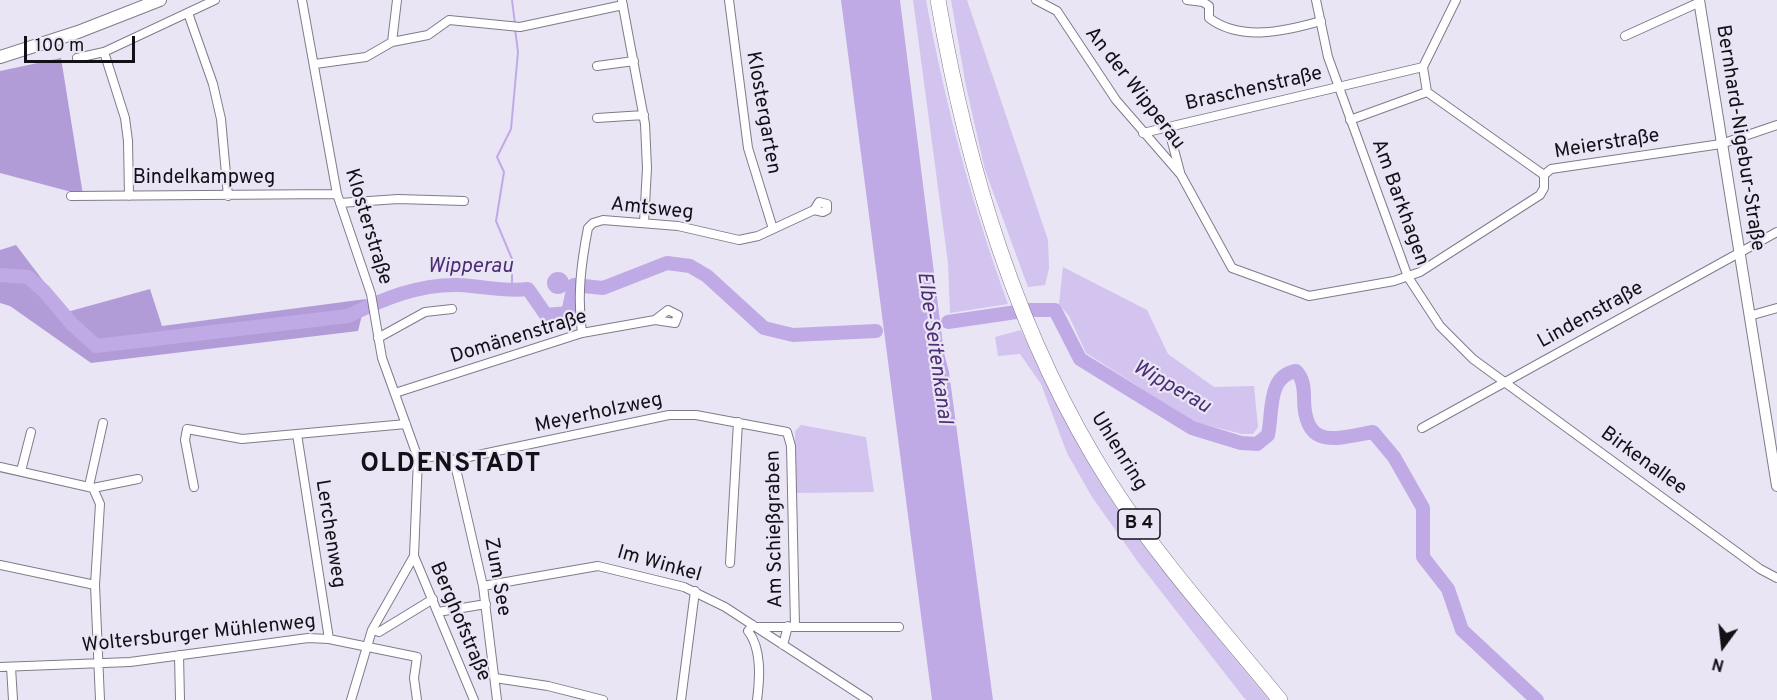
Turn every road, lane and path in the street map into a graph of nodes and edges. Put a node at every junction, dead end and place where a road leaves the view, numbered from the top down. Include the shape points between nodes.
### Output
1 (160, 0) edge
2 (215, 0) edge
3 (302, 0) edge
4 (397, 0) edge
5 (729, 0) edge
6 (938, 0) edge
7 (1036, 0) edge
8 (1058, 0) edge
9 (1187, 0) edge
10 (1316, 0) edge
11 (1456, 0) edge
12 (1700, 1) edge
13 (623, 3) edge
14 (1057, 11) junction
15 (188, 13) junction
16 (1320, 21) junction
17 (1625, 36) dead end
18 (392, 42) junction
19 (104, 52) junction
20 (0, 57) edge
21 (77, 58) dead end
22 (634, 61) junction
23 (315, 64) junction
24 (597, 66) dead end
25 (1423, 68) junction
26 (1338, 87) junction
27 (1427, 92) junction
28 (644, 115) junction
29 (597, 118) dead end
30 (1350, 120) junction
31 (1777, 125) edge
32 (1168, 127) junction
33 (1143, 133) junction
34 (1721, 144) junction
35 (1181, 175) junction
36 (1544, 175) junction
37 (71, 196) dead end
38 (129, 196) junction
39 (228, 196) junction
40 (338, 198) junction
41 (464, 201) dead end
42 (814, 210) dead end
43 (644, 223) junction
44 (773, 229) junction
45 (1777, 232) edge
46 (1739, 251) junction
47 (1408, 277) junction
48 (1777, 308) edge
49 (452, 309) dead end
50 (1749, 316) junction
51 (655, 320) dead end
52 (582, 333) junction
53 (378, 339) junction
54 (1507, 383) junction
55 (395, 393) junction
56 (738, 422) junction
57 (103, 423) dead end
58 (406, 424) junction
59 (1422, 428) dead end
60 (31, 432) dead end
61 (787, 432) joint
62 (297, 434) junction
63 (418, 458) junction
64 (454, 460) junction
65 (0, 467) edge
66 (21, 471) junction
67 (138, 479) dead end
68 (1777, 486) edge
69 (91, 487) junction
70 (194, 488) dead end
71 (414, 556) junction
72 (730, 563) dead end
73 (0, 565) edge
74 (1777, 568) edge
75 (1760, 569) junction
76 (1777, 578) edge
77 (95, 585) junction
78 (483, 586) junction
79 (695, 591) junction
80 (433, 599) junction
81 (486, 604) junction
82 (438, 612) junction
83 (754, 626) junction
84 (792, 626) junction
85 (899, 627) dead end
86 (372, 630) junction
87 (329, 639) junction
88 (783, 645) junction
89 (365, 646) junction
90 (179, 655) junction
91 (97, 664) junction
92 (0, 667) edge
93 (11, 667) junction
94 (495, 678) junction
95 (856, 696) edge
96 (12, 700) edge
97 (100, 700) edge
98 (180, 700) edge
99 (351, 700) edge
100 (417, 700) edge
101 (474, 700) edge
102 (497, 700) edge
103 (603, 700) edge
104 (681, 700) edge
105 (757, 700) edge
106 (868, 700) edge
107 (1280, 700) edge

1 - 20 main road
2 - 15 street
3 - 23 street, Klosterstraße
4 - 18 street
5 - 44 street, Klostergarten via 748,147
6 - 107 highway, Uhlenring / B 4 via 976,180 1029,327 1076,426 1157,550
7 - 14 street
8 - 14 street
9 - 16 street via 1209,6 1209,18 1216,23 1251,32 1288,30
10 - 16 street, Am Barkhagen
11 - 25 street
12 - 17 street
12 - 34 main road, Bernhard-Nigebur-Straße
13 - 18 street via 510,28 449,20 428,35
13 - 22 street
14 - 33 street, An der Wipperau via 1089,62
15 - 19 street
15 - 39 street via 221,119
16 - 26 street, Am Barkhagen
18 - 23 street via 366,57
19 - 21 street
19 - 38 street via 125,118
22 - 24 street
22 - 28 street
23 - 40 street, Klosterstraße
25 - 26 street, Braschenstraße
25 - 27 street
26 - 30 street, Am Barkhagen
26 - 32 street, Braschenstraße
27 - 30 street
27 - 36 street
28 - 29 street
28 - 43 street
30 - 47 street, Am Barkhagen
31 - 34 street, Meierstraße
32 - 33 street, Braschenstraße
32 - 35 street, An der Wipperau
33 - 35 street, An der Wipperau
34 - 36 street, Meierstraße via 1551,169
34 - 46 main road, Bernhard-Nigebur-Straße
35 - 47 street, An der Wipperau via 1226,261 1239,272 1309,296
36 - 47 street, Meierstraße via 1540,195
37 - 38 street, Bindelkampweg
38 - 39 street, Bindelkampweg
39 - 40 street, Bindelkampweg
40 - 41 street, Bindelkampweg
40 - 53 street, Klosterstraße via 371,294
42 - 44 street, Amtsweg
43 - 44 street, Amtsweg via 691,228 739,240
43 - 52 street, Amtsweg via 603,220 588,228 579,279
45 - 46 street, Lindenstraße
46 - 50 main road, Bernhard-Nigebur-Straße
46 - 54 street, Lindenstraße
47 - 54 street, Am Barkhagen via 1426,309 1454,343
48 - 50 street
49 - 53 street via 425,312
50 - 68 main road, Bernhard-Nigebur-Straße
51 - 52 street, Domänenstraße
52 - 55 street, Domänenstraße
53 - 55 street, Klosterstraße
54 - 59 street, Lindenstraße
54 - 75 street, Birkenallee
55 - 58 street, Klosterstraße
56 - 61 street, Meyerholzweg
56 - 64 street, Meyerholzweg via 669,415
56 - 72 street
57 - 69 street
58 - 62 street
58 - 63 street, Klosterstraße
60 - 66 street
61 - 84 street, Am Schießgraben via 791,446
62 - 70 street via 242,439 187,429 185,440
62 - 87 street, Lerchenweg
63 - 64 street, Meyerholzweg via 441,456
63 - 71 street
64 - 78 street, Zum See
65 - 66 street
66 - 69 street
67 - 69 street
69 - 77 street via 100,504
71 - 80 street, Berghofstraße
71 - 86 street
73 - 77 street
74 - 75 street
75 - 76 street, Birkenallee
77 - 91 street
78 - 79 street, Im Winkel via 598,566
78 - 81 street, Zum See
79 - 83 street, Im Winkel
79 - 104 street
80 - 82 street, Berghofstraße
80 - 86 street via 379,632
81 - 82 street
81 - 94 street, Zum See
82 - 101 street, Berghofstraße
83 - 84 street
83 - 88 street, Im Winkel
83 - 105 street via 748,631 754,639 760,676
84 - 85 street
84 - 88 street, Am Schießgraben
86 - 89 street
87 - 89 street, Woltersburger Mühlenweg
87 - 90 street, Woltersburger Mühlenweg via 285,640
88 - 95 street, Im Winkel
89 - 99 street
89 - 100 street, Woltersburger Mühlenweg via 417,657
90 - 91 street, Woltersburger Mühlenweg
90 - 98 street
91 - 93 street, Woltersburger Mühlenweg
91 - 97 street
92 - 93 street, Woltersburger Mühlenweg
93 - 96 street
94 - 102 street, Zum See
94 - 103 street
95 - 106 street, Im Winkel

